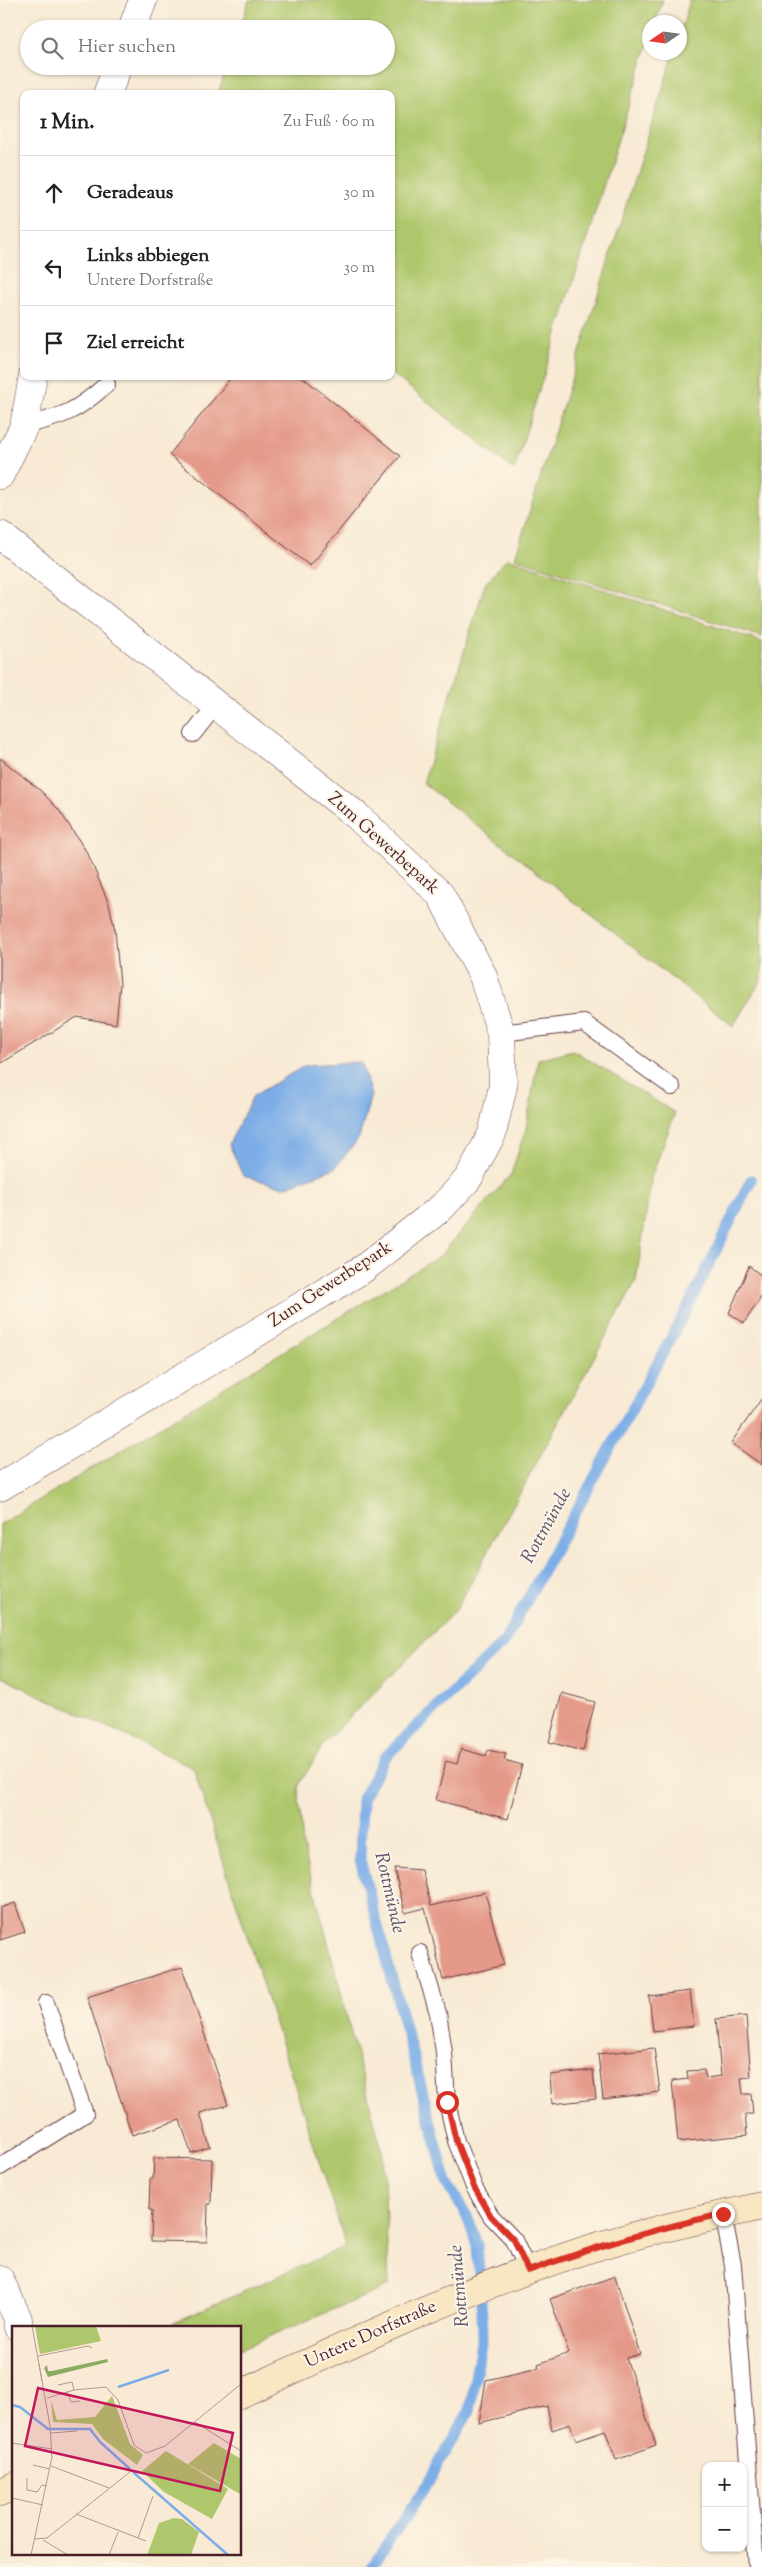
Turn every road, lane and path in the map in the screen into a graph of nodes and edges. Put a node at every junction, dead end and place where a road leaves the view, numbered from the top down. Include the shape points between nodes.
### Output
1 (143, 0) edge
2 (135, 20) edge
3 (114, 75) edge
4 (109, 90) edge
5 (32, 380) edge
6 (107, 384) dead end
7 (24, 426) junction
8 (0, 475) edge
9 (0, 535) edge
10 (216, 705) junction
11 (193, 734) dead end
12 (501, 1033) junction
13 (672, 1087) dead end
14 (0, 1487) edge
15 (420, 1953) dead end
16 (46, 2003) dead end
17 (0, 2167) edge
18 (762, 2206) edge
19 (723, 2214) junction
20 (528, 2271) junction
21 (0, 2280) edge
22 (21, 2324) edge
23 (241, 2394) edge
24 (12, 2487) edge
25 (0, 2492) edge
26 (756, 2567) edge

1 - 2 street
3 - 4 street
5 - 7 street
6 - 7 lane via 86,403 62,416
7 - 8 street
9 - 10 street, Zum Gewerbepark
10 - 11 lane
10 - 12 street, Zum Gewerbepark via 356,815 440,894 483,976
12 - 13 lane via 584,1022
12 - 14 street, Zum Gewerbepark via 503,1086 492,1134 468,1179 442,1207 363,1268
15 - 20 lane via 438,2013 447,2102 456,2141 474,2187 491,2216 514,2240
16 - 17 lane via 85,2114
18 - 19 street, Untere Dorfstraße
19 - 20 street, Untere Dorfstraße via 627,2238
19 - 26 lane via 733,2264
20 - 23 street, Untere Dorfstraße via 436,2305
21 - 22 street
24 - 25 street

